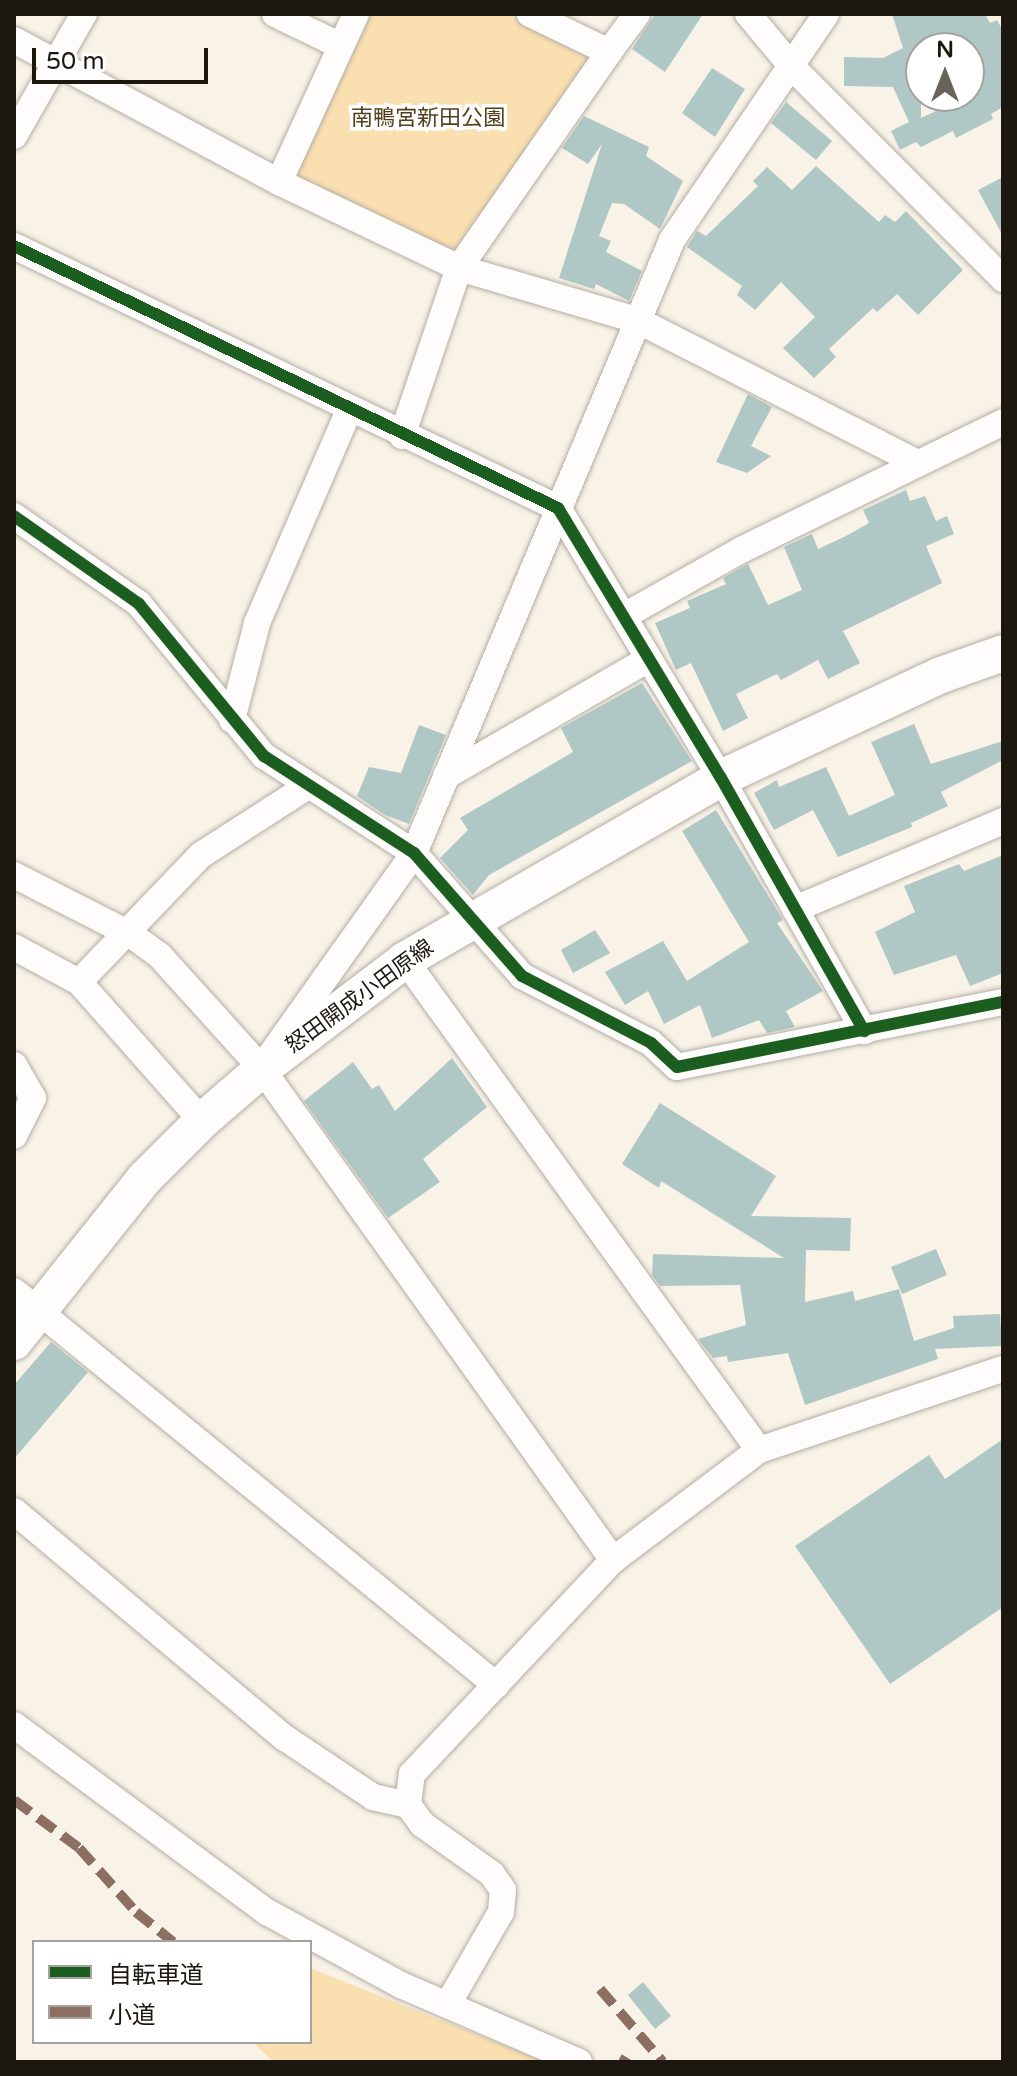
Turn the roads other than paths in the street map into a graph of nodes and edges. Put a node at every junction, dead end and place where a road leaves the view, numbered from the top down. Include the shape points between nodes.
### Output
1 (84, 14) edge
2 (275, 14) edge
3 (356, 14) edge
4 (530, 14) edge
5 (637, 14) edge
6 (748, 14) edge
7 (826, 14) edge
8 (14, 40) edge
9 (341, 46) junction
10 (609, 52) junction
11 (55, 64) junction
12 (793, 68) junction
13 (14, 136) edge
14 (279, 182) junction
15 (14, 246) edge
16 (459, 268) junction
17 (1003, 279) edge
18 (637, 320) junction
19 (349, 410) junction
20 (1003, 422) edge
21 (402, 436) junction
22 (916, 462) junction
23 (558, 508) junction
24 (14, 516) edge
25 (624, 616) junction
26 (1003, 653) edge
27 (649, 659) junction
28 (232, 720) junction
29 (446, 776) junction
30 (721, 778) junction
31 (308, 786) junction
32 (1003, 821) edge
33 (414, 853) junction
34 (14, 875) edge
35 (795, 909) junction
36 (471, 921) junction
37 (130, 934) junction
38 (14, 947) edge
39 (405, 960) junction
40 (79, 982) junction
41 (1003, 1002) edge
42 (864, 1031) junction
43 (14, 1065) edge
44 (262, 1069) junction
45 (202, 1121) junction
46 (14, 1136) edge
47 (26, 1300) edge
48 (14, 1342) edge
49 (1003, 1369) edge
50 (759, 1450) junction
51 (14, 1511) edge
52 (613, 1560) junction
53 (496, 1685) junction
54 (14, 1725) edge
55 (408, 1805) junction
56 (448, 2004) junction
57 (579, 2062) edge

1 - 11 street
2 - 9 street
3 - 9 street
4 - 10 street
5 - 10 street
6 - 12 street
7 - 12 street
8 - 11 street
9 - 14 street
10 - 16 street
11 - 13 street
11 - 14 street
12 - 17 street
12 - 18 street via 672,240
14 - 16 street
15 - 19 street
16 - 18 street
16 - 21 street
18 - 22 street
18 - 23 street
19 - 21 street
19 - 28 street via 257,623
20 - 22 street
21 - 23 street
22 - 25 street
23 - 25 street
23 - 29 street
24 - 28 street via 139,604
25 - 27 street
26 - 30 main road, 怒田開成小田原線 via 941,675
27 - 29 street
27 - 30 street
28 - 31 street via 264,756
29 - 33 street
30 - 35 street
30 - 36 main road, 怒田開成小田原線
31 - 33 street
31 - 37 street via 201,855
32 - 35 street
33 - 36 street
33 - 44 street
34 - 37 street
35 - 42 street
36 - 39 main road, 怒田開成小田原線
36 - 42 street via 522,976 651,1043 677,1067
37 - 40 street
37 - 44 street via 160,956
38 - 40 street
39 - 44 main road, 怒田開成小田原線
39 - 50 street
40 - 45 street
41 - 42 street
43 - 46 street via 33,1098
44 - 45 main road, 怒田開成小田原線
44 - 52 street
45 - 47 main road, 怒田開成小田原線
47 - 48 main road, 怒田開成小田原線
47 - 53 street
49 - 50 street
50 - 52 street
51 - 55 street via 285,1738 373,1797
52 - 53 street
53 - 55 street via 412,1774
54 - 56 street via 267,1912 401,1985
55 - 56 street via 422,1824 492,1874 503,1890 501,1912
56 - 57 street

